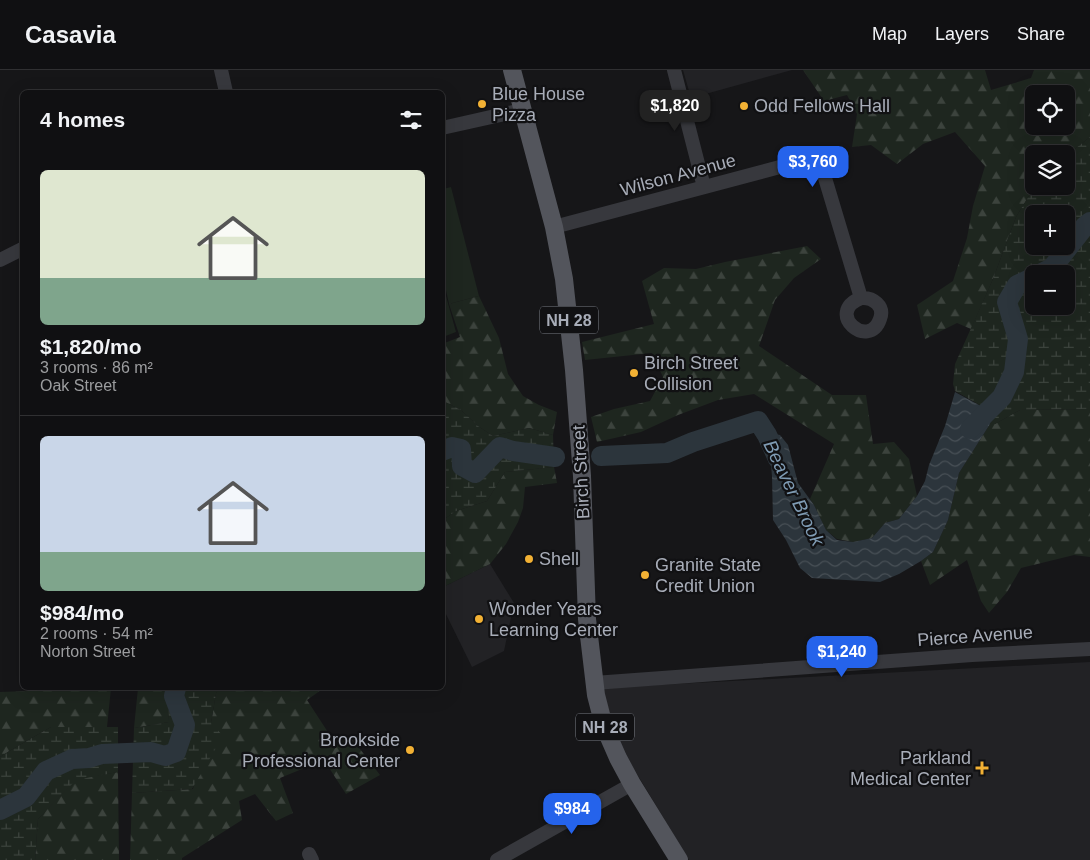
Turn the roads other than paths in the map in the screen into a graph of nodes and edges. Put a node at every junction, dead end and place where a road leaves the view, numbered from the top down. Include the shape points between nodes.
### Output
1 (221, 70) edge
2 (512, 70) edge
3 (674, 70) edge
4 (226, 90) edge
5 (522, 110) junction
6 (445, 127) edge
7 (704, 187) junction
8 (554, 227) junction
9 (20, 250) edge
10 (0, 260) edge
11 (861, 298) dead end
12 (1090, 649) edge
13 (594, 682) junction
14 (632, 784) junction
15 (497, 860) edge
16 (679, 860) edge

1 - 4 street
2 - 5 main road, Birch Street / NH 28
3 - 7 street
5 - 6 street
5 - 8 main road, Birch Street / NH 28
7 - 8 street, Wilson Avenue
7 - 11 street, Wilson Avenue via 806,160 816,161 822,168
8 - 13 main road, Birch Street / NH 28 via 564,279 574,370 587,619
9 - 10 street
12 - 13 street, Pierce Avenue
13 - 14 main road, Birch Street / NH 28 via 611,743
14 - 15 street
14 - 16 main road, Birch Street / NH 28

